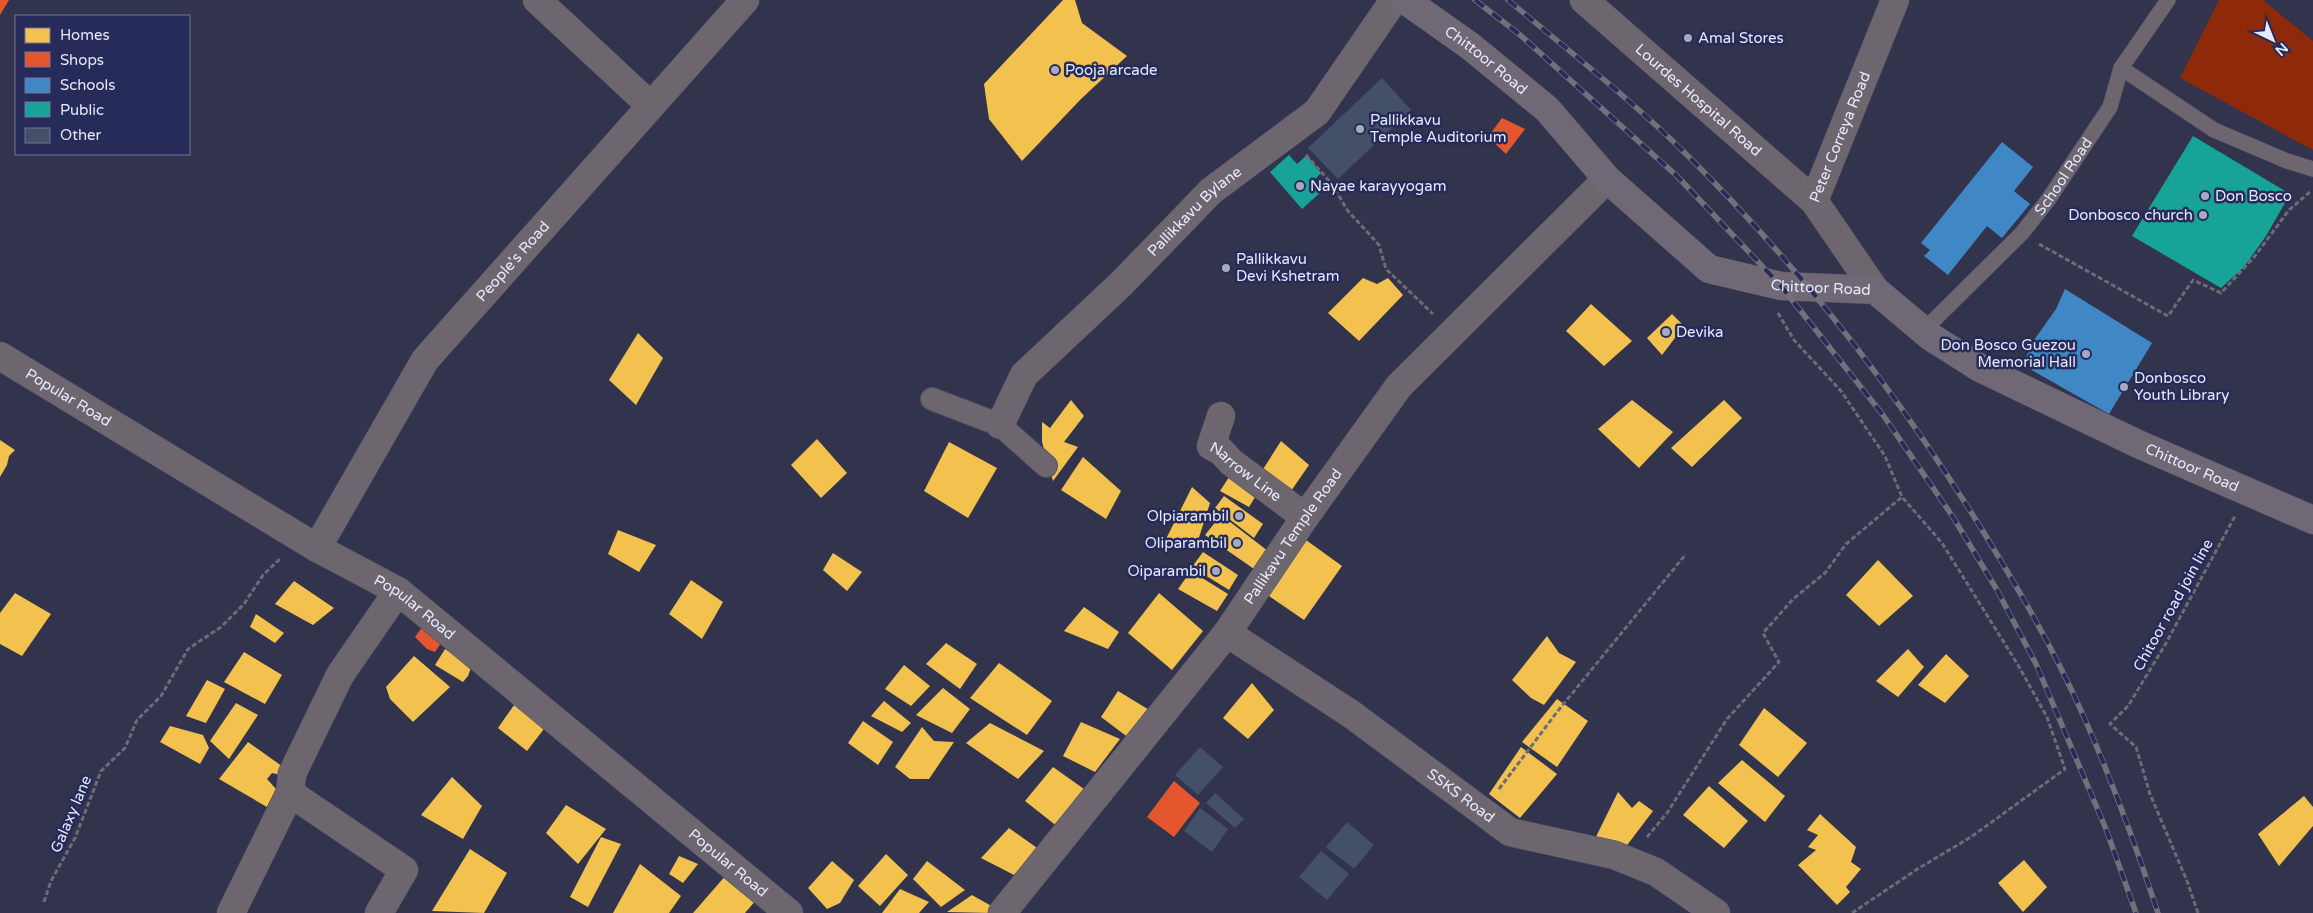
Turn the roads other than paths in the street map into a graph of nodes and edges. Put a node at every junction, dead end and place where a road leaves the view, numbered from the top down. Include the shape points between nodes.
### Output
1 (537, 0) edge
2 (745, 0) edge
3 (1394, 0) edge
4 (1405, 0) edge
5 (1584, 0) edge
6 (1895, 0) edge
7 (2168, 0) edge
8 (2121, 68) junction
9 (651, 106) junction
10 (2313, 169) edge
11 (1607, 180) junction
12 (1814, 201) junction
13 (1875, 290) junction
14 (1924, 330) junction
15 (0, 356) edge
16 (932, 399) dead end
17 (1221, 416) dead end
18 (1000, 425) junction
19 (1046, 466) dead end
20 (1305, 517) junction
21 (2313, 520) edge
22 (307, 542) junction
23 (398, 591) junction
24 (1227, 633) junction
25 (290, 793) junction
26 (231, 913) edge
27 (379, 913) edge
28 (790, 913) edge
29 (1002, 913) edge
30 (1716, 913) edge

1 - 9 street
2 - 9 street, People's Road
3 - 18 street, Pallikkavu Bylane via 1317,112 1211,190 1122,283 1024,375
4 - 11 main road, Chittoor Road via 1470,46 1547,109
5 - 12 street, Lourdes Hospital Road
6 - 12 street, Peter Correya Road
7 - 8 lane, School Road
8 - 10 lane via 2214,130
8 - 14 lane, School Road via 2110,107 2048,200 2022,233
9 - 22 street, People's Road via 425,360
11 - 13 main road, Chittoor Road via 1709,269 1781,286
11 - 20 street, Pallikavu Temple Road via 1399,386
12 - 13 street, Peter Correya Road
13 - 14 main road, Chittoor Road
14 - 21 main road, Chittoor Road via 1980,368 2138,444
15 - 22 street, Popular Road
16 - 18 street
17 - 20 street, Narrow Line via 1211,446
18 - 19 street
20 - 24 street, Pallikavu Temple Road
22 - 23 street, Popular Road
23 - 25 street via 340,675 292,774
23 - 28 street, Popular Road
24 - 29 street, Pallikavu Temple Road
24 - 30 street, SSKS Road via 1351,714 1510,832 1614,855 1656,872
25 - 26 street
25 - 27 street via 404,870

